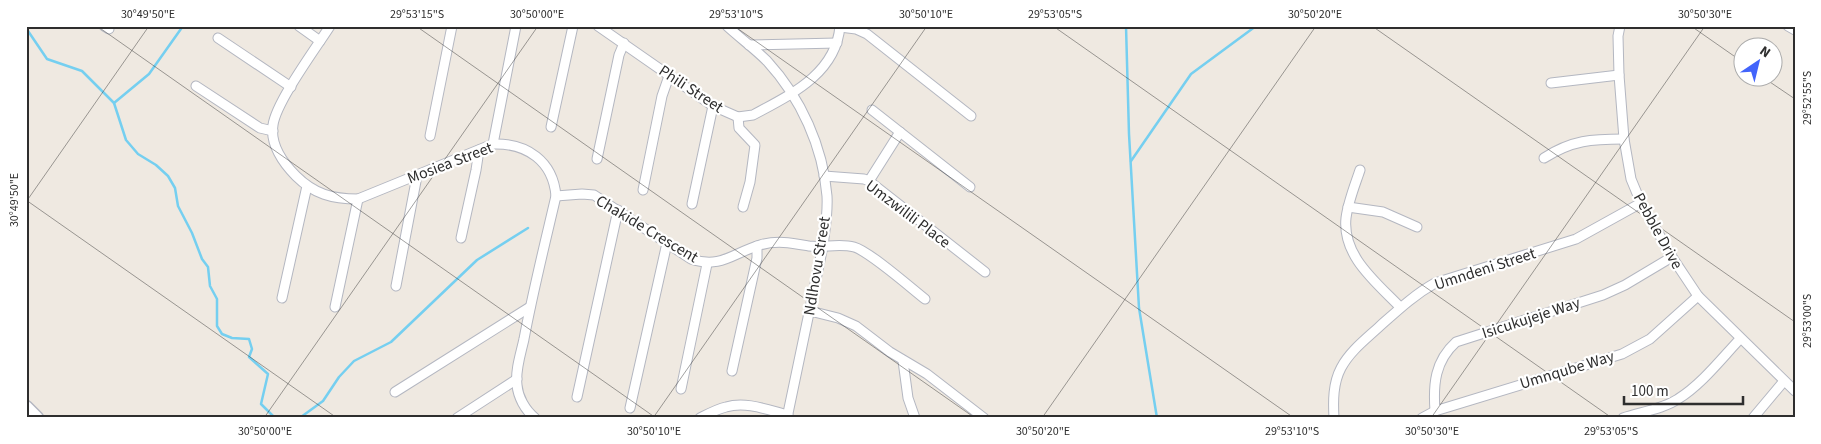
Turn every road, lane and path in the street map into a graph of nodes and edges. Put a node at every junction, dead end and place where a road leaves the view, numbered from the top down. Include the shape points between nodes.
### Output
1 (299, 26) edge
2 (330, 26) edge
3 (452, 26) edge
4 (516, 26) edge
5 (573, 26) edge
6 (598, 26) edge
7 (727, 26) edge
8 (1620, 26) edge
9 (1788, 26) edge
10 (840, 27) edge
11 (1795, 30) edge
12 (218, 38) dead end
13 (320, 41) junction
14 (624, 43) junction
15 (838, 43) junction
16 (749, 44) junction
17 (1619, 75) junction
18 (669, 76) junction
19 (1551, 83) dead end
20 (196, 86) dead end
21 (291, 86) junction
22 (793, 94) junction
23 (713, 106) junction
24 (872, 110) dead end
25 (971, 116) dead end
26 (738, 117) junction
27 (551, 127) dead end
28 (273, 132) junction
29 (900, 132) junction
30 (430, 136) dead end
31 (1624, 138) junction
32 (494, 144) junction
33 (479, 150) junction
34 (597, 158) dead end
35 (1544, 158) dead end
36 (1360, 170) dead end
37 (417, 176) junction
38 (824, 176) junction
39 (869, 181) junction
40 (307, 186) junction
41 (970, 187) dead end
42 (643, 190) dead end
43 (556, 196) junction
44 (358, 198) junction
45 (1641, 203) junction
46 (692, 204) dead end
47 (743, 207) dead end
48 (1348, 207) junction
49 (618, 210) junction
50 (1417, 227) dead end
51 (461, 238) dead end
52 (667, 243) junction
53 (758, 246) junction
54 (823, 246) junction
55 (1672, 257) junction
56 (707, 264) junction
57 (985, 272) dead end
58 (396, 286) dead end
59 (1698, 296) junction
60 (282, 298) dead end
61 (925, 299) dead end
62 (335, 307) dead end
63 (530, 307) junction
64 (1400, 307) junction
65 (810, 311) junction
66 (1740, 339) junction
67 (903, 361) junction
68 (732, 371) dead end
69 (517, 379) junction
70 (1784, 381) junction
71 (681, 389) dead end
72 (1795, 391) edge
73 (395, 392) dead end
74 (577, 397) dead end
75 (26, 407) edge
76 (630, 408) dead end
77 (1435, 411) junction
78 (788, 416) edge
79 (37, 418) edge
80 (457, 418) edge
81 (535, 418) edge
82 (700, 418) edge
83 (915, 418) edge
84 (984, 418) edge
85 (1334, 418) edge
86 (1422, 418) edge
87 (1623, 418) edge
88 (1752, 418) edge

1 - 13 street
2 - 13 street
3 - 30 street
4 - 32 street
5 - 27 street
6 - 14 street, Phili Street
7 - 16 street, Ndlhovu Street
8 - 17 street, Pebble Drive
9 - 11 street
10 - 15 street, Phili Street
10 - 25 street via 867,34
12 - 21 street
13 - 21 street
14 - 18 street, Phili Street
14 - 34 street
15 - 16 street
15 - 22 street, Phili Street via 828,61
16 - 22 street, Ndlhovu Street via 767,60
17 - 19 street
17 - 31 street, Pebble Drive
18 - 23 street, Phili Street
18 - 42 street
20 - 28 street via 260,128
21 - 28 street via 275,118
22 - 26 street, Phili Street via 753,116
22 - 38 street, Ndlhovu Street via 815,140
23 - 26 street, Phili Street
23 - 46 street
24 - 29 street
26 - 47 street via 739,128 755,145
28 - 40 street, Mosiea Street via 278,153
29 - 39 street
29 - 41 street
31 - 35 street via 1574,142
31 - 45 street, Pebble Drive via 1631,179
32 - 33 street, Mosiea Street
32 - 43 street, Mosiea Street via 518,147 540,160 555,184
33 - 37 street, Mosiea Street
33 - 51 street
36 - 48 street
37 - 44 street, Mosiea Street
37 - 58 street
38 - 39 street, Umzwilili Place
38 - 54 street, Ndlhovu Street via 827,198
39 - 57 street, Umzwilili Place
40 - 44 street, Mosiea Street via 331,196
40 - 60 street
43 - 49 street, Chakide Crescent via 589,194
43 - 63 street, Mosiea Street
44 - 62 street
45 - 55 street, Pebble Drive
45 - 64 street, Umndeni Street via 1576,239 1436,283
48 - 50 street via 1383,212
48 - 64 street via 1348,244 1361,266
49 - 52 street, Chakide Crescent
49 - 74 street
52 - 56 street, Chakide Crescent via 691,259
52 - 76 street
53 - 54 street, Chakide Crescent via 783,242
53 - 56 street, Chakide Crescent
53 - 68 street
54 - 61 street, Chakide Crescent via 862,250
54 - 65 street, Ndlhovu Street
55 - 59 street, Pebble Drive
55 - 77 street, Isicukujeje Way via 1603,295 1456,342 1438,369 1433,391
56 - 71 street
59 - 66 street, Pebble Drive
59 - 77 street, Umnqube Way via 1650,340 1622,354
63 - 69 street, Mosiea Street
63 - 73 street
64 - 85 street, Umndeni Street via 1358,346 1340,370
65 - 67 street via 856,326
65 - 78 street, Ndlhovu Street
66 - 70 street, Pebble Drive
66 - 87 street via 1678,399
67 - 83 street via 908,398
67 - 84 street via 927,374
69 - 80 street
69 - 81 street, Mosiea Street via 523,403
70 - 72 street, Pebble Drive
70 - 88 street
75 - 79 street
77 - 86 street, Umnqube Way
78 - 82 street via 736,405

